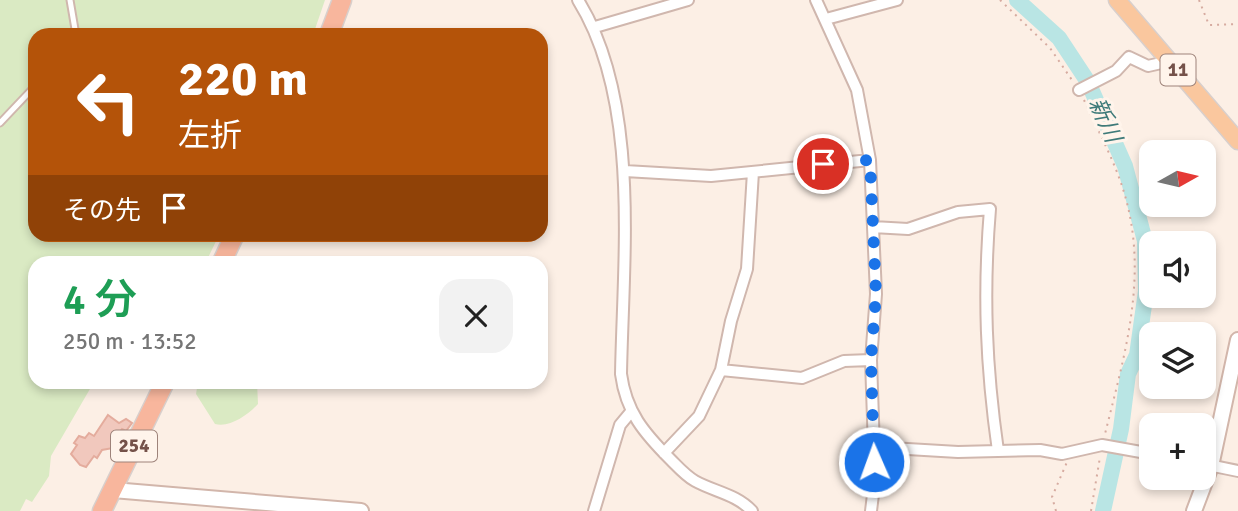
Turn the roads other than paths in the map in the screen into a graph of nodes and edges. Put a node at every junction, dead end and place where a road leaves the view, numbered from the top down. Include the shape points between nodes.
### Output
1 (70, 0) edge
2 (342, 0) edge
3 (578, 0) edge
4 (688, 0) edge
5 (816, 0) edge
6 (897, 0) edge
7 (1117, 0) edge
8 (825, 19) junction
9 (595, 27) junction
10 (74, 28) edge
11 (332, 28) edge
12 (1170, 61) junction
13 (1079, 90) road end
14 (28, 93) edge
15 (0, 123) edge
16 (1238, 141) edge
17 (870, 160) junction
18 (625, 171) junction
19 (752, 172) junction
20 (873, 227) junction
21 (1238, 340) edge
22 (871, 360) junction
23 (721, 370) junction
24 (162, 389) edge
25 (630, 413) junction
26 (1216, 429) edge
27 (874, 447) junction
28 (1139, 451) edge
29 (998, 452) junction
30 (664, 453) junction
31 (1216, 467) edge
32 (1238, 471) edge
33 (113, 490) junction
34 (1200, 490) edge
35 (300, 508) edge
36 (102, 511) edge
37 (361, 511) edge
38 (594, 511) edge
39 (752, 511) edge
40 (871, 511) edge
41 (1194, 511) edge

1 - 10 lane
2 - 11 highway
3 - 9 street
4 - 9 street
5 - 8 street
6 - 8 street
7 - 12 main road, 11
8 - 17 street via 857,90
9 - 18 street
12 - 13 street via 1149,66 1129,57 1116,71
12 - 16 main road, 11
14 - 15 lane
17 - 19 street
17 - 20 street
18 - 19 street via 711,176
18 - 25 street via 621,374
19 - 23 street via 747,269
20 - 22 street via 876,294
20 - 29 street via 908,229 958,212 990,209 985,322
21 - 26 main road
22 - 23 street via 844,361 802,379
22 - 27 street
23 - 30 street via 699,416
24 - 33 highway, 254
25 - 30 street
25 - 38 street via 620,425
27 - 29 street
27 - 40 street
28 - 29 street via 1102,445 1072,452
30 - 39 street via 693,481 736,498
31 - 32 street
33 - 35 main road
33 - 36 highway, 254
34 - 41 main road
35 - 37 main road

